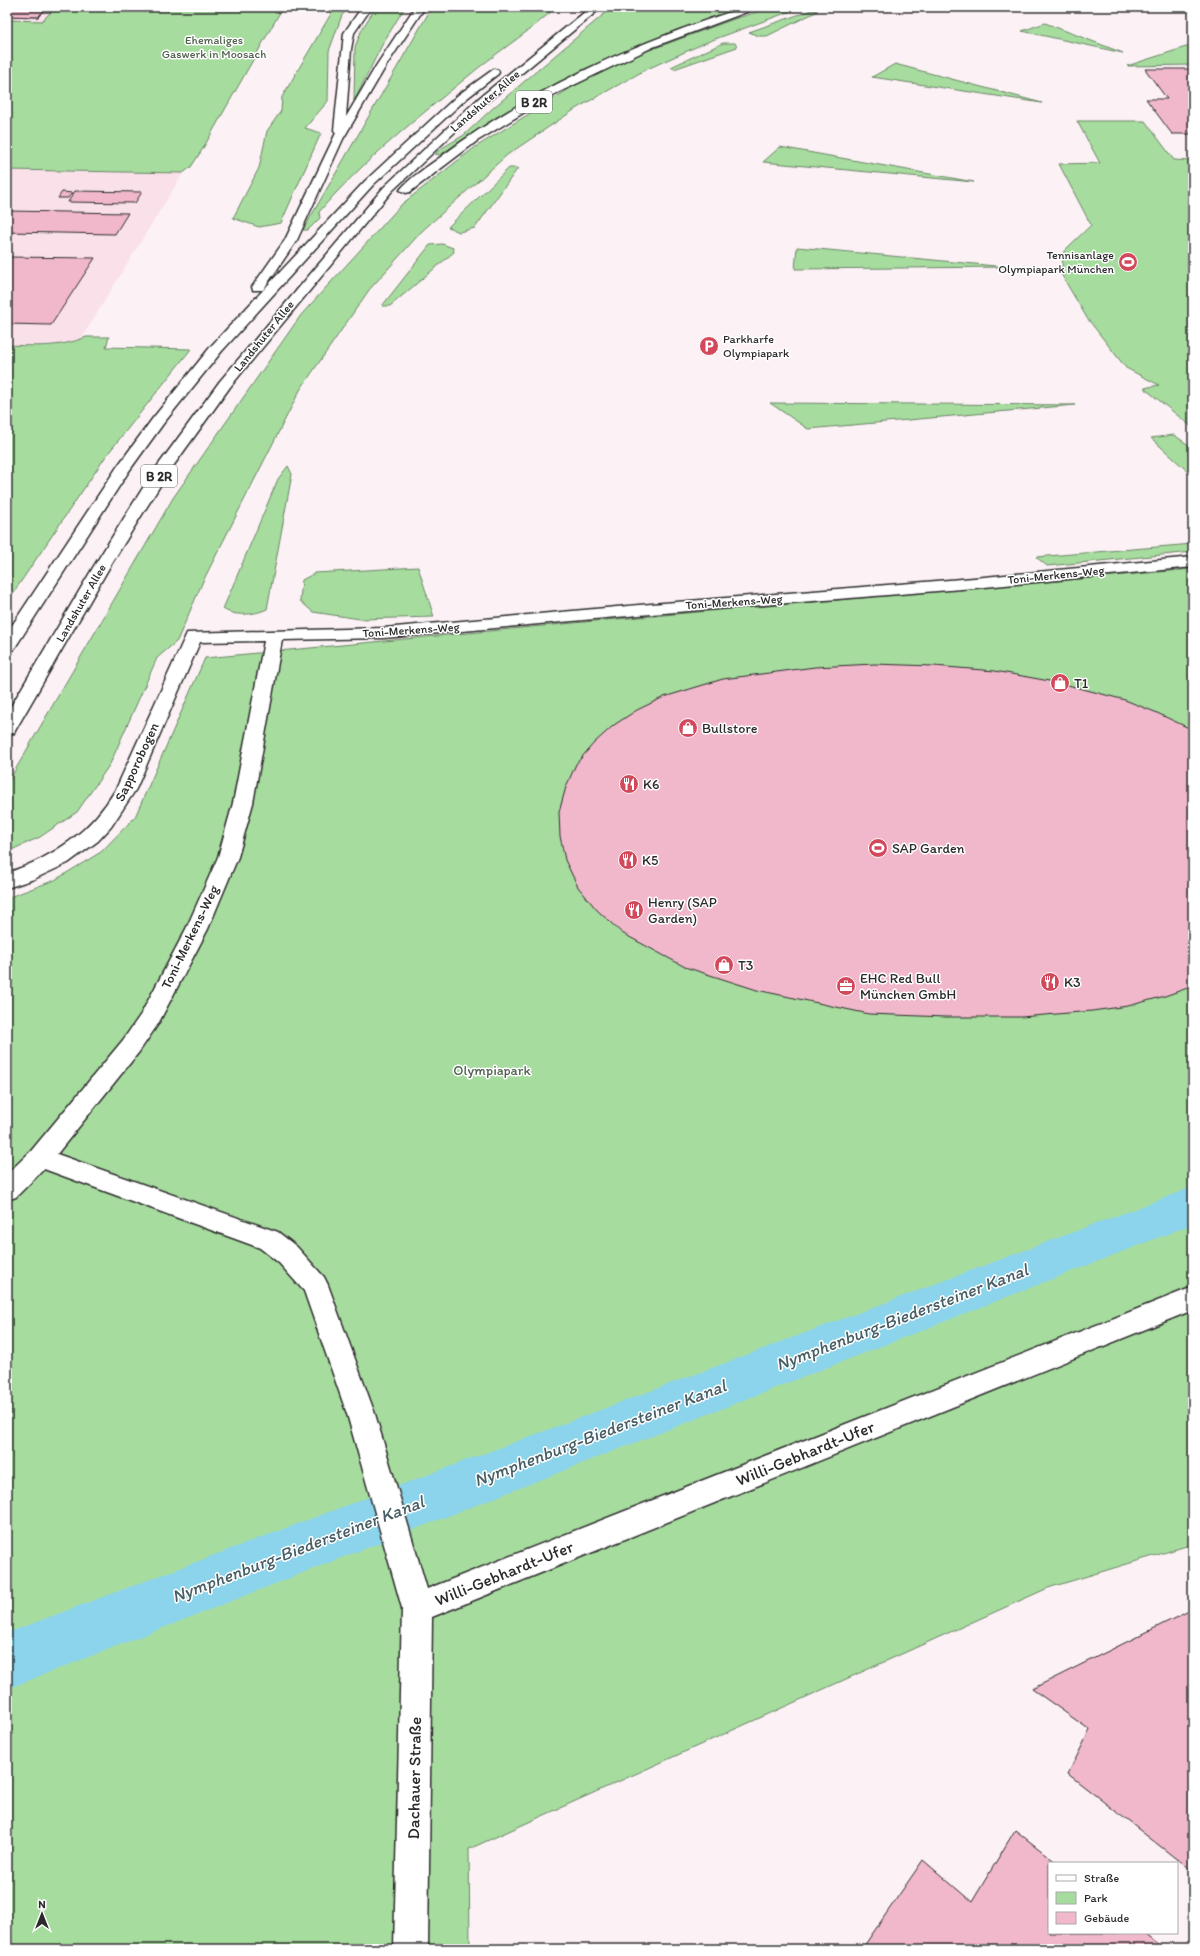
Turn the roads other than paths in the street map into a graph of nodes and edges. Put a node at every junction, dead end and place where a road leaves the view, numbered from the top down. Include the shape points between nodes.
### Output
1 (367, 7) edge
2 (420, 7) edge
3 (597, 7) edge
4 (755, 7) edge
5 (503, 64) dead end
6 (338, 139) junction
7 (340, 244) junction
8 (217, 348) junction
9 (1193, 562) edge
10 (274, 636) junction
11 (193, 637) joint
12 (7, 646) edge
13 (7, 729) edge
14 (7, 881) edge
15 (40, 1158) junction
16 (7, 1190) edge
17 (1193, 1298) edge
18 (417, 1608) junction
19 (411, 1949) edge

1 - 6 main road via 349,32
2 - 6 main road, Landshuter Allee / B 2R
3 - 7 main road, Landshuter Allee via 483,100 388,189
4 - 7 main road, B 2R via 650,44 567,84 483,132 447,157
5 - 8 main road, Landshuter Allee via 462,97 369,183
6 - 8 main road, Landshuter Allee / B 2R via 291,240
7 - 13 main road, Landshuter Allee / B 2R via 225,384 159,475 102,566
8 - 12 main road, Landshuter Allee / B 2R via 122,470
9 - 10 main road, Toni-Merkens-Weg via 384,633
10 - 11 main road, Toni-Merkens-Weg
10 - 15 main road, Toni-Merkens-Weg via 243,803 228,857 197,929 150,1018 131,1046
11 - 14 main road, Sapporobogen via 126,789 100,829 50,865
15 - 16 main road, Toni-Merkens-Weg
15 - 18 main road via 269,1240 288,1255 314,1285 361,1414
17 - 18 main road, Willi-Gebhardt-Ufer
18 - 19 main road, Dachauer Straße

